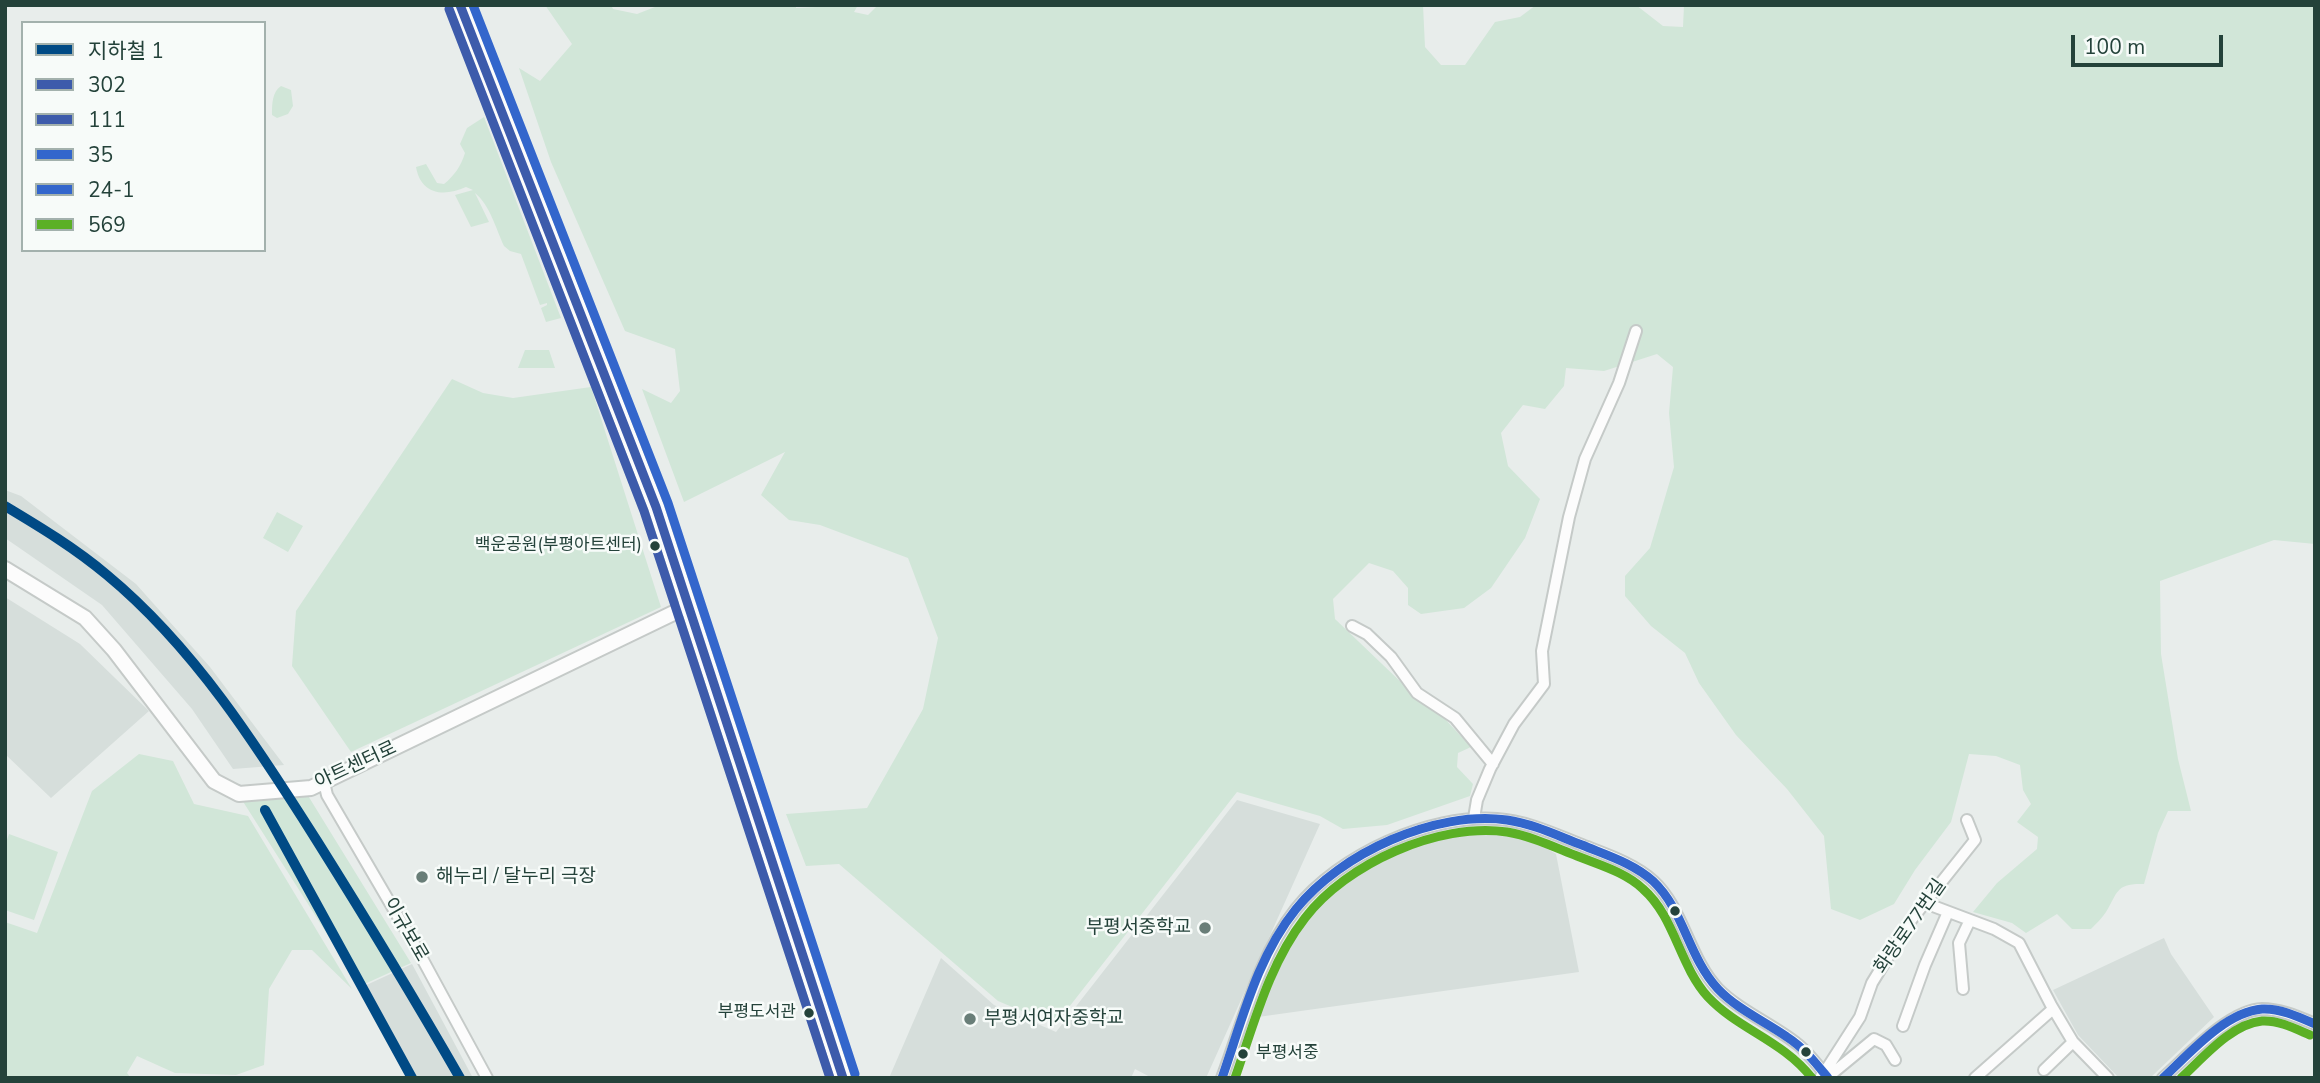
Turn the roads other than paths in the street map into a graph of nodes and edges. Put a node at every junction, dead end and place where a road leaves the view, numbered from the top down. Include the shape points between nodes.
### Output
1 (460, 5) edge
2 (1636, 331) dead end
3 (5, 569) edge
4 (688, 606) junction
5 (1352, 626) dead end
6 (1493, 764) junction
7 (324, 782) junction
8 (1474, 818) junction
9 (1967, 820) dead end
10 (1925, 903) junction
11 (1948, 912) junction
12 (1970, 920) junction
13 (1963, 989) dead end
14 (2053, 1009) junction
15 (2315, 1024) edge
16 (1903, 1026) dead end
17 (2073, 1042) junction
18 (1895, 1060) dead end
19 (2044, 1070) dead end
20 (2100, 1075) edge
21 (1824, 1076) edge
22 (487, 1078) edge
23 (843, 1078) edge
24 (1222, 1078) edge
25 (1975, 1078) edge
26 (2163, 1078) edge

1 - 4 main road via 651,495
2 - 6 street via 1585,459 1572,506 1542,651 1544,684 1514,724
3 - 7 street, 아트센터로 via 85,618 214,781 239,794 311,788
4 - 7 street, 아트센터로
4 - 23 main road
5 - 6 street via 1391,657 1417,693 1455,718
6 - 8 street
7 - 22 street, 이규보로 via 327,795
8 - 21 street via 1529,824 1595,850 1652,880 1720,990 1798,1043
8 - 24 street via 1432,825 1364,852 1323,881 1296,910 1275,944
9 - 10 street, 화랑로77번길 via 1975,840
10 - 11 street
10 - 21 street, 화랑로77번길 via 1872,983 1860,1017
11 - 12 street
11 - 16 street
12 - 13 street via 1959,943
12 - 14 street via 2019,943
14 - 17 street
14 - 25 street
15 - 26 street via 2274,1010 2249,1012 2219,1029
17 - 19 street
17 - 20 street
18 - 21 street via 1886,1045 1874,1039

